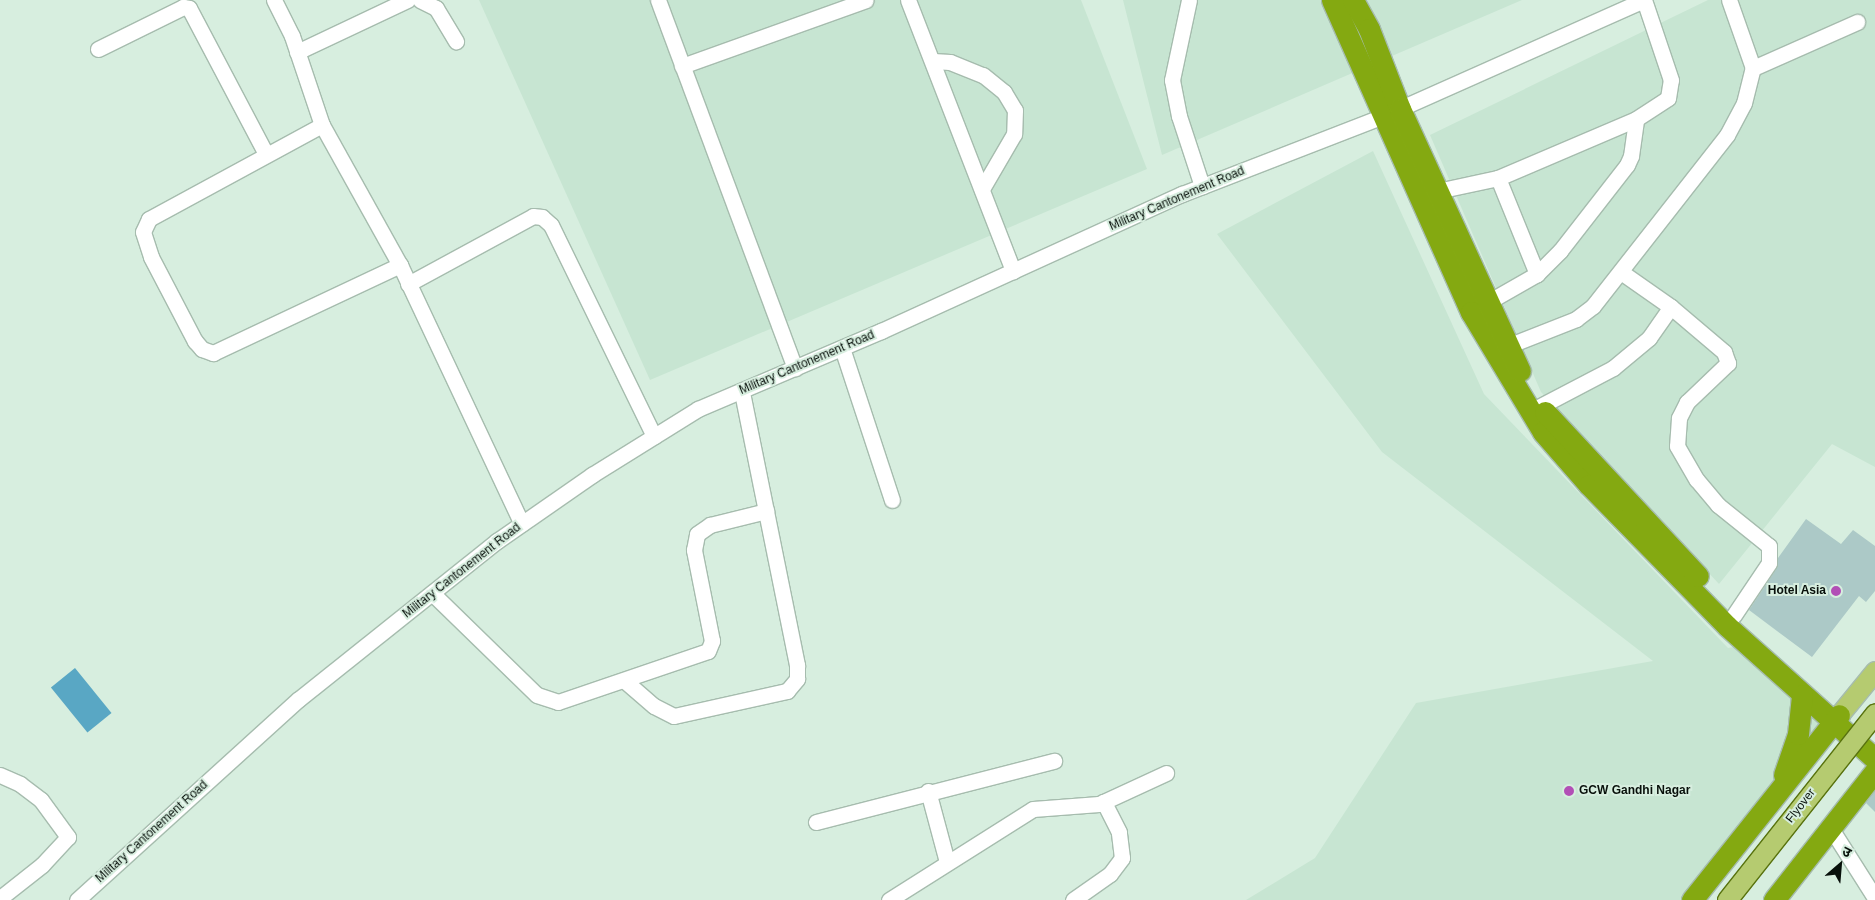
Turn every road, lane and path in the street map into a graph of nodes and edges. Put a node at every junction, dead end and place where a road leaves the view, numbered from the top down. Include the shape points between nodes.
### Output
1 (274, 0) edge
2 (407, 0) edge
3 (420, 0) edge
4 (658, 0) edge
5 (866, 0) edge
6 (908, 0) edge
7 (1189, 0) edge
8 (1332, 0) edge
9 (1353, 0) edge
10 (1644, 0) edge
11 (1729, 0) edge
12 (1857, 22) dead end
13 (456, 41) dead end
14 (98, 49) dead end
15 (297, 52) junction
16 (933, 61) junction
17 (682, 66) junction
18 (1754, 68) junction
19 (1391, 113) junction
20 (1636, 119) junction
21 (322, 124) junction
22 (266, 154) junction
23 (1498, 178) junction
24 (1202, 186) junction
25 (982, 188) junction
26 (1428, 194) junction
27 (400, 265) junction
28 (1013, 271) junction
29 (1621, 272) junction
30 (1537, 274) junction
31 (408, 284) junction
32 (1479, 307) junction
33 (1671, 307) junction
34 (842, 348) junction
35 (1500, 348) junction
36 (795, 368) junction
37 (742, 391) junction
38 (1534, 409) junction
39 (654, 436) junction
40 (892, 500) dead end
41 (766, 511) junction
42 (522, 524) junction
43 (432, 593) junction
44 (1734, 615) junction
45 (1875, 671) edge
46 (625, 681) junction
47 (1802, 695) junction
48 (1875, 712) edge
49 (1836, 719) junction
50 (1875, 733) edge
51 (1875, 744) edge
52 (1875, 760) edge
53 (1054, 761) dead end
54 (1875, 771) edge
55 (1166, 773) dead end
56 (0, 775) edge
57 (928, 791) junction
58 (1776, 794) junction
59 (1104, 802) junction
60 (816, 822) dead end
61 (1830, 827) junction
62 (947, 862) junction
63 (909, 894) edge
64 (4, 895) edge
65 (1875, 898) edge
66 (77, 900) edge
67 (889, 900) edge
68 (1073, 900) edge
69 (1692, 900) edge
70 (1727, 900) edge
71 (1743, 900) edge
72 (1774, 900) edge

1 - 15 street
2 - 15 street
3 - 13 street via 436,8
4 - 17 street
5 - 17 street
6 - 16 street
7 - 24 street via 1172,80 1179,116
8 - 19 highway
9 - 19 highway via 1369,29
10 - 19 street, Military Cantonement Road
10 - 20 street via 1671,89 1668,98
11 - 18 street
12 - 18 street
14 - 22 street via 183,7 189,8
15 - 21 street
16 - 25 street
16 - 25 street via 950,62 982,75 1004,92 1015,110 1014,134
17 - 36 street
18 - 29 street via 1744,103 1727,135
19 - 24 street, Military Cantonement Road
19 - 26 highway
20 - 23 street
20 - 30 street via 1627,165
21 - 22 street
21 - 27 street
22 - 27 street via 163,209 144,225 151,257 202,349 220,352
23 - 26 street
23 - 30 street
24 - 28 street, Military Cantonement Road
25 - 28 street
26 - 32 highway
27 - 31 street
28 - 34 street, Military Cantonement Road
29 - 33 street
29 - 35 street via 1606,294 1576,319
30 - 32 street
31 - 39 street via 534,216 542,217 551,224
31 - 42 street
32 - 35 highway
33 - 38 street via 1649,338 1613,368
33 - 44 street via 1724,352 1728,363 1687,402 1679,418 1677,446 1693,475 1718,505 1769,546 1769,563
34 - 36 street, Military Cantonement Road
34 - 40 street
35 - 38 highway
36 - 37 street, Military Cantonement Road
37 - 39 street, Military Cantonement Road via 698,409
37 - 41 street
38 - 44 highway
38 - 47 highway via 1558,451 1589,485 1727,626
39 - 42 street, Military Cantonement Road
41 - 46 street via 710,525 697,534 694,550 712,641 708,651
41 - 46 street via 797,665 797,679 791,688 674,716 654,706
42 - 43 street, Military Cantonement Road
43 - 46 street via 544,699 558,702
43 - 66 street, Military Cantonement Road via 299,699
44 - 49 highway
45 - 49 main road
47 - 49 highway
47 - 58 highway via 1798,734
48 - 70 main road, Flyover, bridge
49 - 51 highway
49 - 52 highway
49 - 58 highway
50 - 71 main road, Flyover
53 - 57 street
54 - 61 highway
55 - 59 street
56 - 64 street via 20,784 41,800 68,837 42,865
57 - 60 street
57 - 62 street
58 - 69 highway
59 - 62 street via 1034,809
59 - 68 street via 1119,832 1122,858 1110,874
61 - 65 street
61 - 72 highway
62 - 63 street
63 - 67 street

